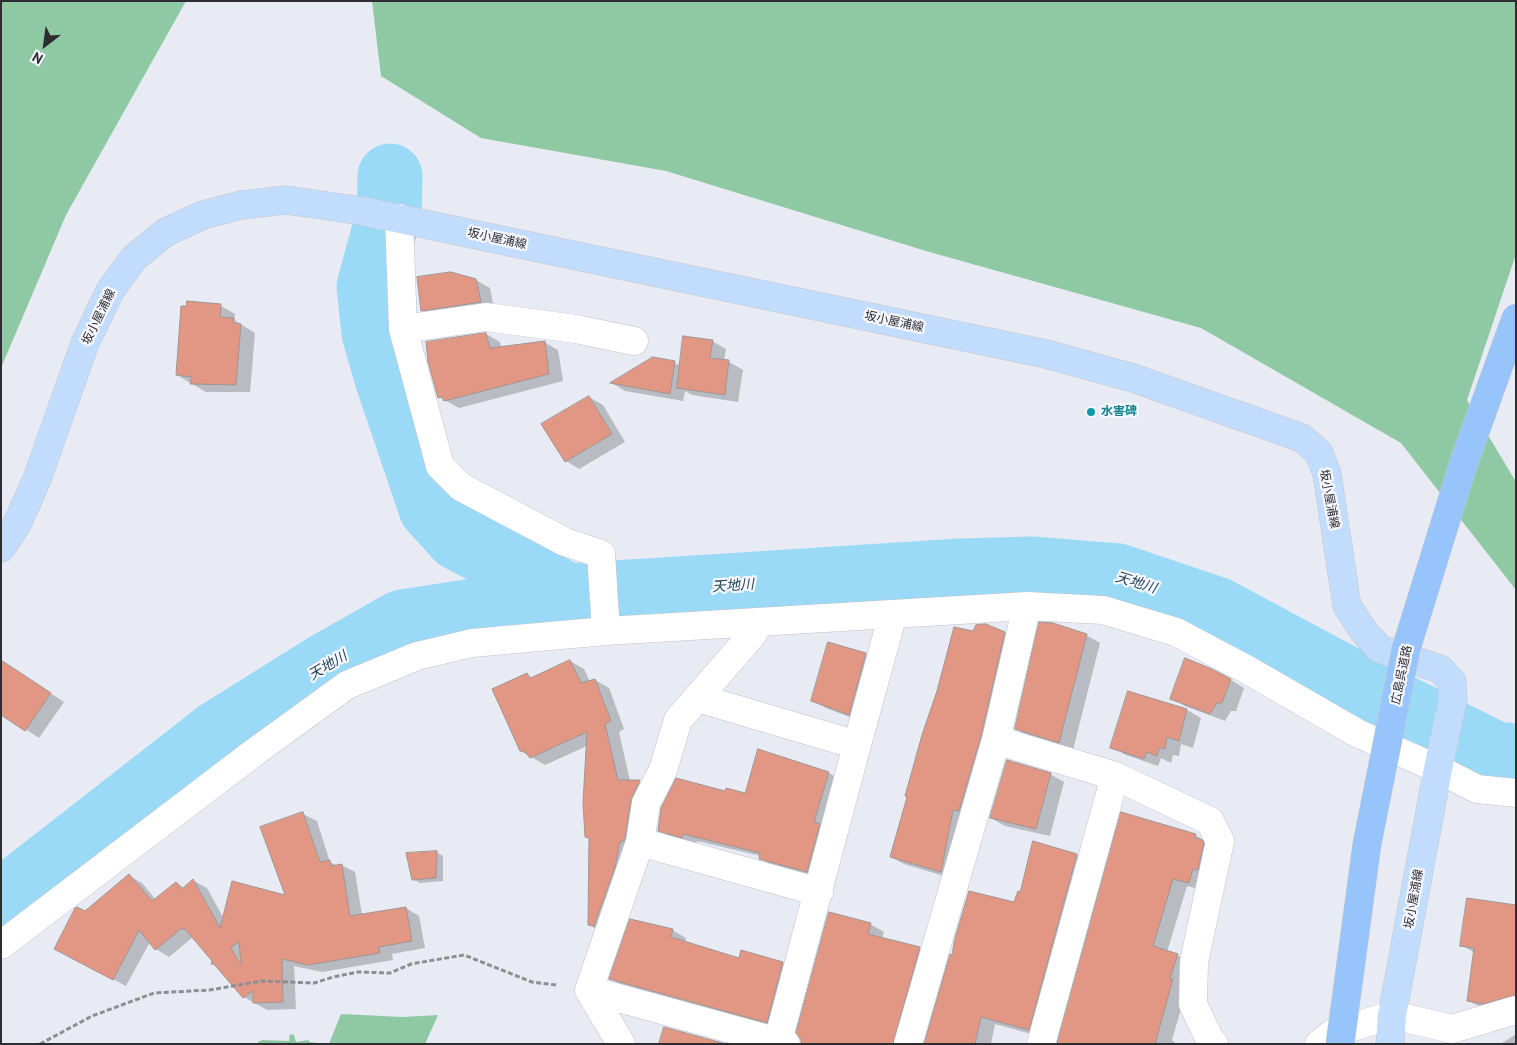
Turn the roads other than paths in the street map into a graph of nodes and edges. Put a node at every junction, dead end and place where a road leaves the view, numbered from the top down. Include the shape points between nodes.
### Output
1 (400, 218) junction
2 (1516, 318) edge
3 (404, 329) junction
4 (634, 342) dead end
5 (1, 548) edge
6 (1027, 606) junction
7 (894, 614) junction
8 (760, 622) junction
9 (605, 625) junction
10 (698, 698) junction
11 (996, 740) junction
12 (856, 745) junction
13 (1439, 762) junction
14 (1115, 776) junction
15 (1516, 794) edge
16 (640, 842) junction
17 (819, 892) junction
18 (1, 945) edge
19 (589, 990) junction
20 (1516, 1010) edge
21 (1392, 1016) junction
22 (782, 1043) edge
23 (621, 1044) edge
24 (908, 1044) edge
25 (1041, 1044) edge
26 (1214, 1044) edge
27 (1319, 1044) edge
28 (1340, 1044) edge
29 (1390, 1044) edge

1 - 3 street
1 - 5 main road, 坂小屋浦線 via 286,200 241,205 203,215 166,232 134,258 110,291 86,343 37,479 17,524
1 - 13 main road, 坂小屋浦線 via 1046,354 1133,378 1302,438 1319,453 1327,474 1346,606 1364,633 1380,649 1440,669 1452,682 1453,699
2 - 28 highway, 広島呉道路, bridge via 1463,465 1406,649 1367,844
3 - 4 street via 486,317 576,329
3 - 9 street via 440,466 461,487 565,542 601,554
6 - 7 street
6 - 11 street
6 - 13 street via 1103,610 1176,632 1356,733
7 - 8 street
7 - 12 street
8 - 9 street
8 - 10 street
9 - 18 street via 472,644 417,656 347,685
10 - 12 street
10 - 16 street via 678,720 663,770 646,803
11 - 14 street
11 - 24 street
12 - 17 street
13 - 15 street via 1478,790
13 - 21 main road, 坂小屋浦線
14 - 25 street
14 - 26 street via 1210,821 1220,842 1194,962 1193,987 1193,1004
16 - 17 street
16 - 19 street
17 - 22 street
19 - 22 street
19 - 23 street
20 - 21 street via 1452,1029
21 - 27 street via 1333,1033
21 - 29 main road, 坂小屋浦線

